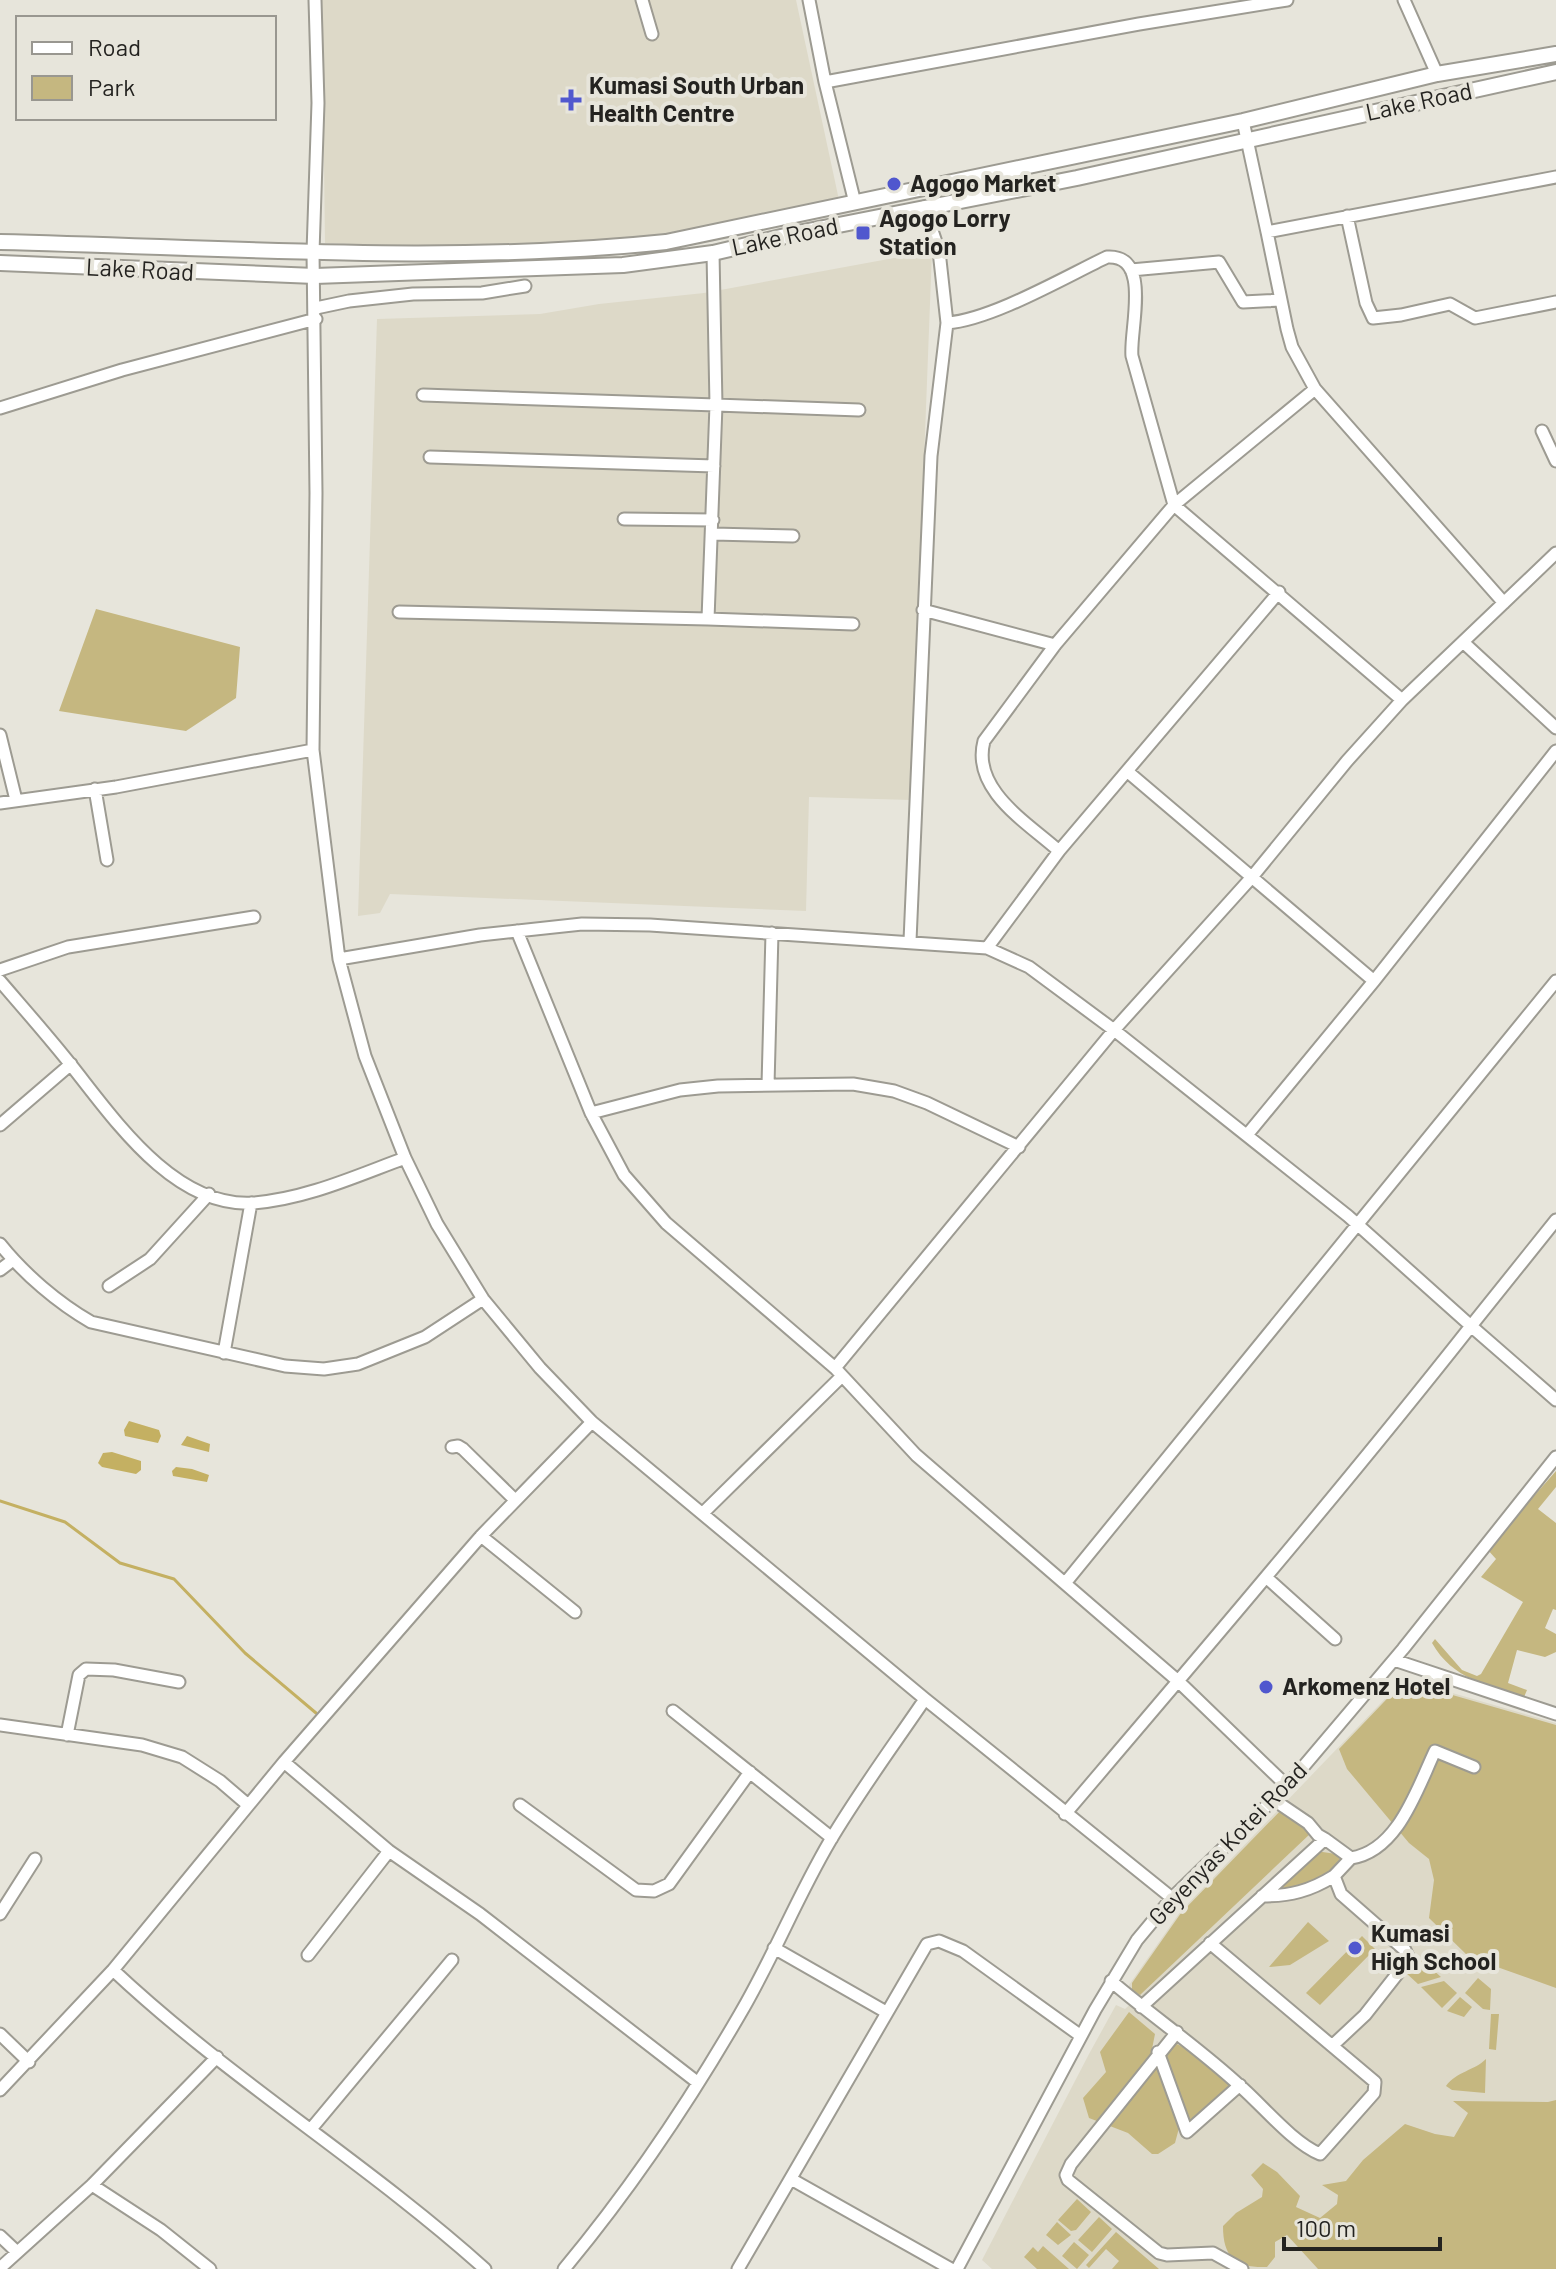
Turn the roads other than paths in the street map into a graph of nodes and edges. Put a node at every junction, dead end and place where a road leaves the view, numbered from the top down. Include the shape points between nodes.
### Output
1 (315, 0) edge
2 (642, 0) edge
3 (809, 0) edge
4 (1287, 0) edge
5 (1404, 0) edge
6 (652, 34) dead end
7 (1556, 54) edge
8 (1556, 72) edge
9 (1437, 74) junction
10 (825, 82) junction
11 (1243, 121) junction
12 (1247, 141) junction
13 (1556, 177) edge
14 (855, 203) junction
15 (924, 207) junction
16 (1347, 216) junction
17 (1267, 232) junction
18 (0, 242) edge
19 (313, 252) junction
20 (713, 253) junction
21 (0, 263) edge
22 (1131, 270) junction
23 (315, 276) junction
24 (525, 286) dead end
25 (1281, 300) junction
26 (1556, 302) edge
27 (316, 313) junction
28 (947, 323) junction
29 (1315, 389) junction
30 (423, 395) dead end
31 (716, 405) junction
32 (0, 408) edge
33 (859, 410) dead end
34 (1542, 431) dead end
35 (430, 457) dead end
36 (1556, 461) edge
37 (714, 466) junction
38 (1174, 505) junction
39 (624, 519) dead end
40 (713, 520) junction
41 (713, 534) junction
42 (793, 536) dead end
43 (1556, 553) edge
44 (1279, 592) junction
45 (1504, 603) junction
46 (923, 610) junction
47 (399, 612) dead end
48 (708, 619) junction
49 (853, 624) dead end
50 (1463, 642) junction
51 (1055, 645) junction
52 (1402, 700) junction
53 (1556, 728) edge
54 (0, 735) edge
55 (313, 750) junction
56 (1556, 751) edge
57 (1128, 772) junction
58 (95, 789) junction
59 (16, 800) junction
60 (0, 803) edge
61 (1059, 851) junction
62 (107, 860) dead end
63 (1252, 877) junction
64 (254, 917) dead end
65 (517, 931) junction
66 (772, 933) junction
67 (910, 941) junction
68 (987, 948) junction
69 (339, 959) junction
70 (0, 970) edge
71 (0, 981) edge
72 (1374, 981) junction
73 (1556, 981) edge
74 (1114, 1030) junction
75 (71, 1064) junction
76 (768, 1085) junction
77 (591, 1113) junction
78 (0, 1125) edge
79 (1247, 1135) junction
80 (1019, 1147) junction
81 (405, 1158) junction
82 (209, 1194) junction
83 (251, 1203) junction
84 (1556, 1220) edge
85 (1357, 1223) junction
86 (0, 1244) edge
87 (13, 1260) junction
88 (0, 1270) edge
89 (109, 1286) dead end
90 (483, 1299) junction
91 (1471, 1326) junction
92 (224, 1353) junction
93 (839, 1372) junction
94 (1556, 1400) edge
95 (592, 1422) junction
96 (452, 1447) dead end
97 (1556, 1457) edge
98 (515, 1500) junction
99 (703, 1513) junction
100 (481, 1536) junction
101 (1267, 1578) junction
102 (1066, 1582) junction
103 (575, 1612) dead end
104 (1335, 1639) dead end
105 (1394, 1660) junction
106 (1178, 1681) junction
107 (179, 1682) dead end
108 (925, 1699) junction
109 (673, 1711) dead end
110 (1556, 1714) edge
111 (0, 1725) edge
112 (67, 1735) junction
113 (284, 1762) junction
114 (1474, 1767) dead end
115 (750, 1772) junction
116 (1287, 1786) junction
117 (1274, 1800) junction
118 (248, 1805) junction
119 (520, 1805) dead end
120 (1065, 1814) junction
121 (832, 1838) junction
122 (1325, 1839) junction
123 (389, 1851) junction
124 (1351, 1858) junction
125 (35, 1859) dead end
126 (1334, 1876) junction
127 (1262, 1896) junction
128 (1172, 1898) junction
129 (0, 1914) edge
130 (1210, 1943) junction
131 (774, 1948) junction
132 (308, 1955) dead end
133 (452, 1960) dead end
134 (113, 1970) junction
135 (1111, 1981) junction
136 (1141, 2007) junction
137 (886, 2012) junction
138 (1177, 2032) junction
139 (0, 2034) edge
140 (1081, 2036) junction
141 (1333, 2045) junction
142 (1158, 2052) junction
143 (217, 2057) junction
144 (29, 2062) junction
145 (697, 2082) junction
146 (1240, 2085) junction
147 (0, 2090) edge
148 (311, 2129) junction
149 (791, 2179) junction
150 (92, 2185) junction
151 (0, 2236) edge
152 (17, 2252) junction
153 (0, 2268) edge
154 (210, 2269) edge
155 (485, 2269) edge
156 (564, 2269) edge
157 (738, 2269) edge
158 (954, 2269) edge
159 (1242, 2269) edge

1 - 19 street
2 - 6 street
3 - 10 street
4 - 10 street
5 - 9 street
7 - 9 main road, Lake Road
8 - 12 main road, Lake Road
9 - 11 main road, Lake Road
10 - 14 street
11 - 12 street
11 - 14 main road, Lake Road
12 - 15 main road, Lake Road
12 - 17 street
13 - 16 street
14 - 19 main road, Lake Road via 618,247
15 - 20 main road, Lake Road
15 - 28 street via 939,251
16 - 17 street
16 - 26 street via 1373,318 1450,304 1475,318
17 - 25 street
18 - 19 main road, Lake Road
19 - 23 street
20 - 23 main road, Lake Road via 588,268
20 - 31 street
21 - 23 main road, Lake Road
22 - 25 street via 1219,262 1243,302
22 - 28 street via 1121,258 1107,257 985,314
22 - 38 street via 1137,303 1132,356
23 - 27 street
24 - 27 street via 349,301
25 - 29 street via 1292,347
27 - 32 street
27 - 55 street
28 - 46 street via 931,456
29 - 38 street
29 - 45 street
30 - 31 street
31 - 33 street
31 - 37 street
34 - 36 street
35 - 37 street
37 - 40 street
38 - 44 street
38 - 51 street
39 - 40 street
40 - 41 street
41 - 42 street
41 - 48 street
43 - 45 street
44 - 52 street
44 - 57 street
45 - 50 street
46 - 51 street
46 - 67 street
47 - 48 street
48 - 49 street
50 - 52 street
50 - 53 street
51 - 61 street via 984,741 981,754 984,772 1000,798
52 - 63 street
54 - 59 street
55 - 58 street
55 - 69 street
56 - 72 street
57 - 61 street
57 - 63 street
58 - 59 street
58 - 62 street
59 - 60 street
61 - 68 street
63 - 72 street
63 - 74 street
64 - 70 street via 68,947
65 - 66 street via 582,924
65 - 69 street
65 - 77 street
66 - 67 street
66 - 76 street
67 - 68 street
68 - 74 street via 1029,967
69 - 81 street via 365,1056
71 - 75 street
72 - 79 street
73 - 85 street
74 - 79 street
74 - 80 street
75 - 78 street
75 - 82 street via 151,1158 183,1183
76 - 77 street via 680,1090
76 - 80 street via 853,1084 894,1091
77 - 93 street via 624,1175 647,1204
79 - 85 street
80 - 93 street
81 - 83 street via 308,1193
81 - 90 street
82 - 83 street
82 - 89 street via 150,1259
83 - 92 street
84 - 91 street
85 - 91 street
85 - 102 street
86 - 87 street
87 - 88 street
87 - 92 street via 91,1322
90 - 92 street via 425,1337 358,1364 324,1369 285,1366
90 - 95 street
91 - 94 street
91 - 101 street
93 - 99 street
93 - 102 street via 916,1455
95 - 98 street
95 - 99 street
96 - 98 street via 463,1449
97 - 105 street, Geyenyas Kotei Road
98 - 100 street
99 - 108 street
100 - 103 street
100 - 113 street
101 - 104 street
101 - 106 street
102 - 106 street
105 - 110 street
105 - 116 street, Geyenyas Kotei Road
106 - 116 street
106 - 120 street
107 - 112 street via 86,1669 79,1675
108 - 120 street
108 - 121 street
109 - 115 street
111 - 112 street
112 - 118 street via 142,1745 182,1757
113 - 118 street
113 - 123 street
114 - 124 street via 1435,1751 1395,1830 1379,1848
115 - 119 street via 669,1884 654,1891 636,1890
115 - 121 street
116 - 117 street, Geyenyas Kotei Road
117 - 122 street
117 - 128 street, Geyenyas Kotei Road
118 - 134 street
120 - 128 street
121 - 131 street
122 - 124 street
122 - 127 street
123 - 132 street
123 - 145 street via 480,1914
124 - 126 street
125 - 129 street
126 - 127 street via 1312,1890
126 - 141 street via 1341,1894 1409,1959 1365,2015
127 - 130 street
128 - 135 street, Geyenyas Kotei Road
130 - 136 street
130 - 141 street
131 - 137 street
131 - 145 street
133 - 148 street
134 - 143 street
134 - 144 street
135 - 136 street
135 - 140 street, Geyenyas Kotei Road
136 - 138 street
137 - 140 street via 927,1944 939,1941 963,1951
137 - 149 street
138 - 142 street
138 - 146 street
139 - 144 street
140 - 158 street, Geyenyas Kotei Road
141 - 146 street via 1377,2087 1320,2154
142 - 146 street via 1187,2132
142 - 159 street via 1066,2175 1159,2253 1213,2253
143 - 148 street
143 - 150 street
144 - 147 street
145 - 156 street via 601,2225
148 - 155 street
149 - 157 street
149 - 158 street
150 - 152 street
150 - 154 street
151 - 152 street
152 - 153 street

